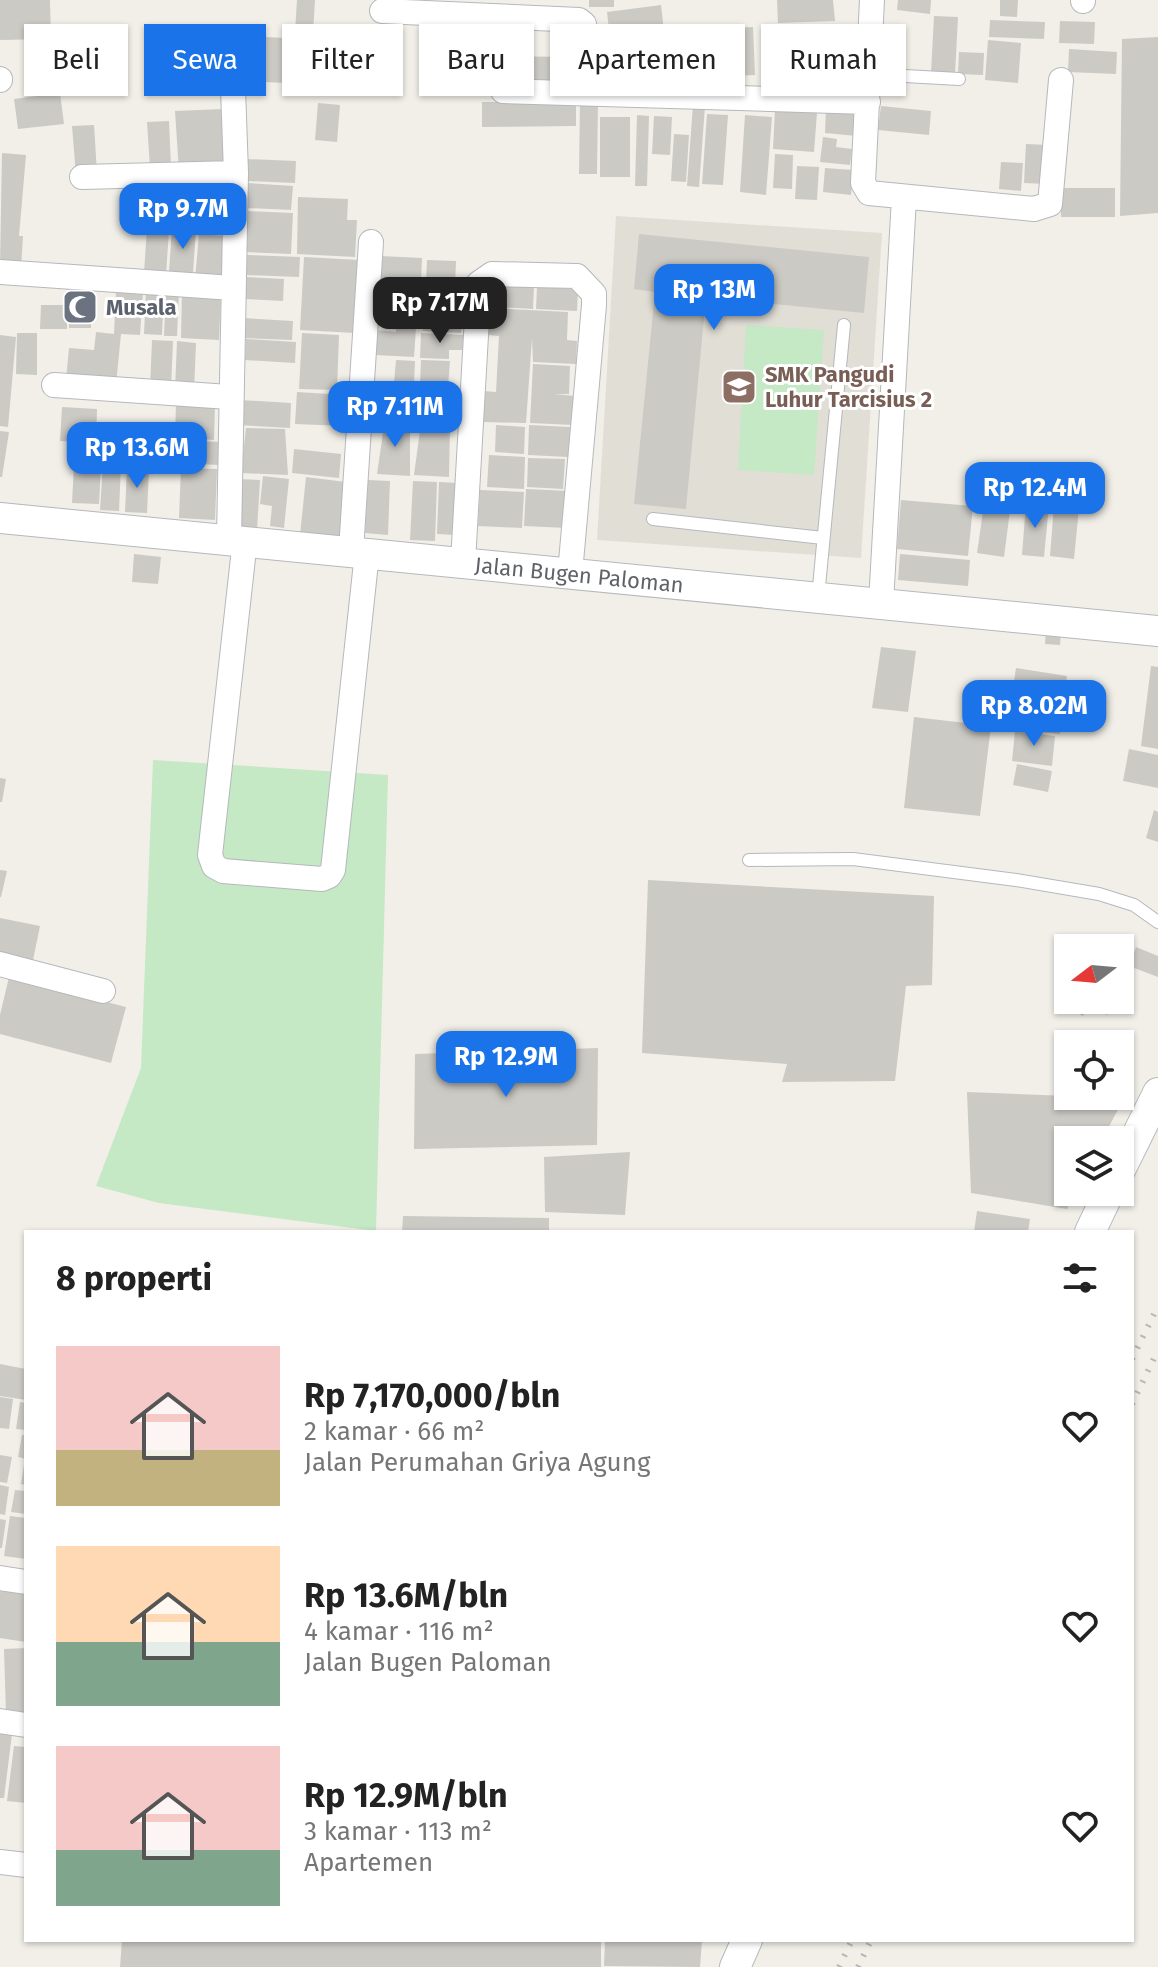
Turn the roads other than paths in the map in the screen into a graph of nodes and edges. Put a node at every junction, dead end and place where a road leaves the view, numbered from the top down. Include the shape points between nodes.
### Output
1 (872, 0) edge
2 (382, 11) dead end
3 (584, 24) edge
4 (871, 24) edge
5 (906, 76) edge
6 (959, 79) dead end
7 (1061, 80) dead end
8 (233, 96) edge
9 (689, 96) edge
10 (868, 96) edge
11 (868, 102) junction
12 (236, 173) junction
13 (82, 177) dead end
14 (904, 198) junction
15 (371, 242) dead end
16 (0, 272) edge
17 (233, 288) junction
18 (844, 325) dead end
19 (54, 385) dead end
20 (229, 397) junction
21 (0, 518) edge
22 (653, 519) dead end
23 (823, 538) junction
24 (237, 539) junction
25 (359, 552) junction
26 (463, 562) junction
27 (570, 573) junction
28 (818, 597) junction
29 (881, 603) junction
30 (1158, 631) edge
31 (749, 860) dead end
32 (1158, 922) edge
33 (0, 964) edge
34 (103, 991) dead end
35 (1158, 1093) edge
36 (1134, 1142) edge
37 (1102, 1206) edge
38 (1091, 1230) edge
39 (0, 1578) edge
40 (24, 1582) edge
41 (0, 1721) edge
42 (24, 1725) edge
43 (0, 1862) edge
44 (24, 1865) edge
45 (746, 1942) edge
46 (735, 1967) edge

1 - 4 street
2 - 3 street
5 - 6 lane
7 - 14 street via 1050,204 1034,209
8 - 12 street
9 - 11 street
10 - 11 street
11 - 14 street via 863,183 869,193
12 - 13 street
12 - 17 street
14 - 29 street
15 - 25 street
16 - 17 street
17 - 20 street
18 - 23 lane
19 - 20 street
20 - 24 street
21 - 24 street, Jalan Bugen Paloman
22 - 23 lane
23 - 28 lane
24 - 25 street, Jalan Bugen Paloman
24 - 25 street via 210,855 223,871 322,879 333,870
25 - 26 street, Jalan Bugen Paloman
26 - 27 street, Jalan Bugen Paloman
26 - 27 street via 479,283 492,274 577,276 594,294 594,305
27 - 28 street, Jalan Bugen Paloman
28 - 29 street, Jalan Bugen Paloman
29 - 30 street, Jalan Bugen Paloman
31 - 32 lane via 853,859 1016,880 1099,894 1134,905
33 - 34 street
35 - 36 street
37 - 38 street
39 - 40 street
41 - 42 street
43 - 44 street
45 - 46 street

